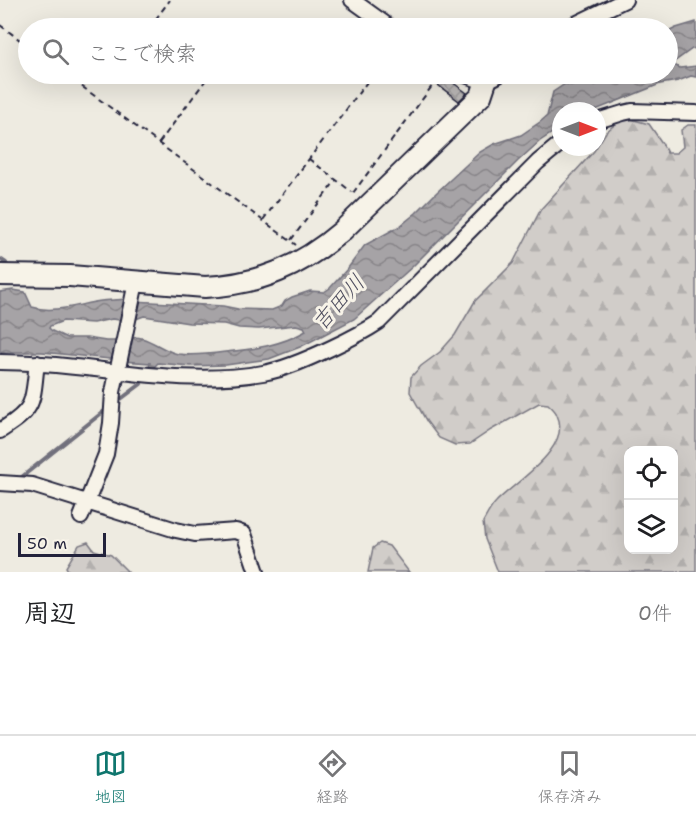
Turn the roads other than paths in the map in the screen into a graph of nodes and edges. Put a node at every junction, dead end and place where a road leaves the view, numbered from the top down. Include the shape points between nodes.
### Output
1 (352, 0) edge
2 (625, 0) edge
3 (377, 18) edge
4 (588, 18) edge
5 (489, 84) edge
6 (696, 113) edge
7 (606, 118) edge
8 (552, 150) edge
9 (0, 275) edge
10 (135, 287) junction
11 (0, 362) edge
12 (37, 363) junction
13 (118, 369) junction
14 (0, 431) edge
15 (8, 483) edge
16 (86, 501) junction
17 (81, 517) dead end
18 (257, 572) edge

1 - 3 street
2 - 4 street
5 - 10 street via 481,96 342,231 307,258 269,276 226,286
6 - 7 street via 632,111
8 - 13 street via 368,330 265,373 201,378
9 - 10 street via 70,276
10 - 13 street
11 - 12 street
12 - 13 street
12 - 14 street via 29,407
13 - 16 street via 106,454
15 - 16 street via 32,485
16 - 17 street
16 - 18 street via 195,534 240,532

